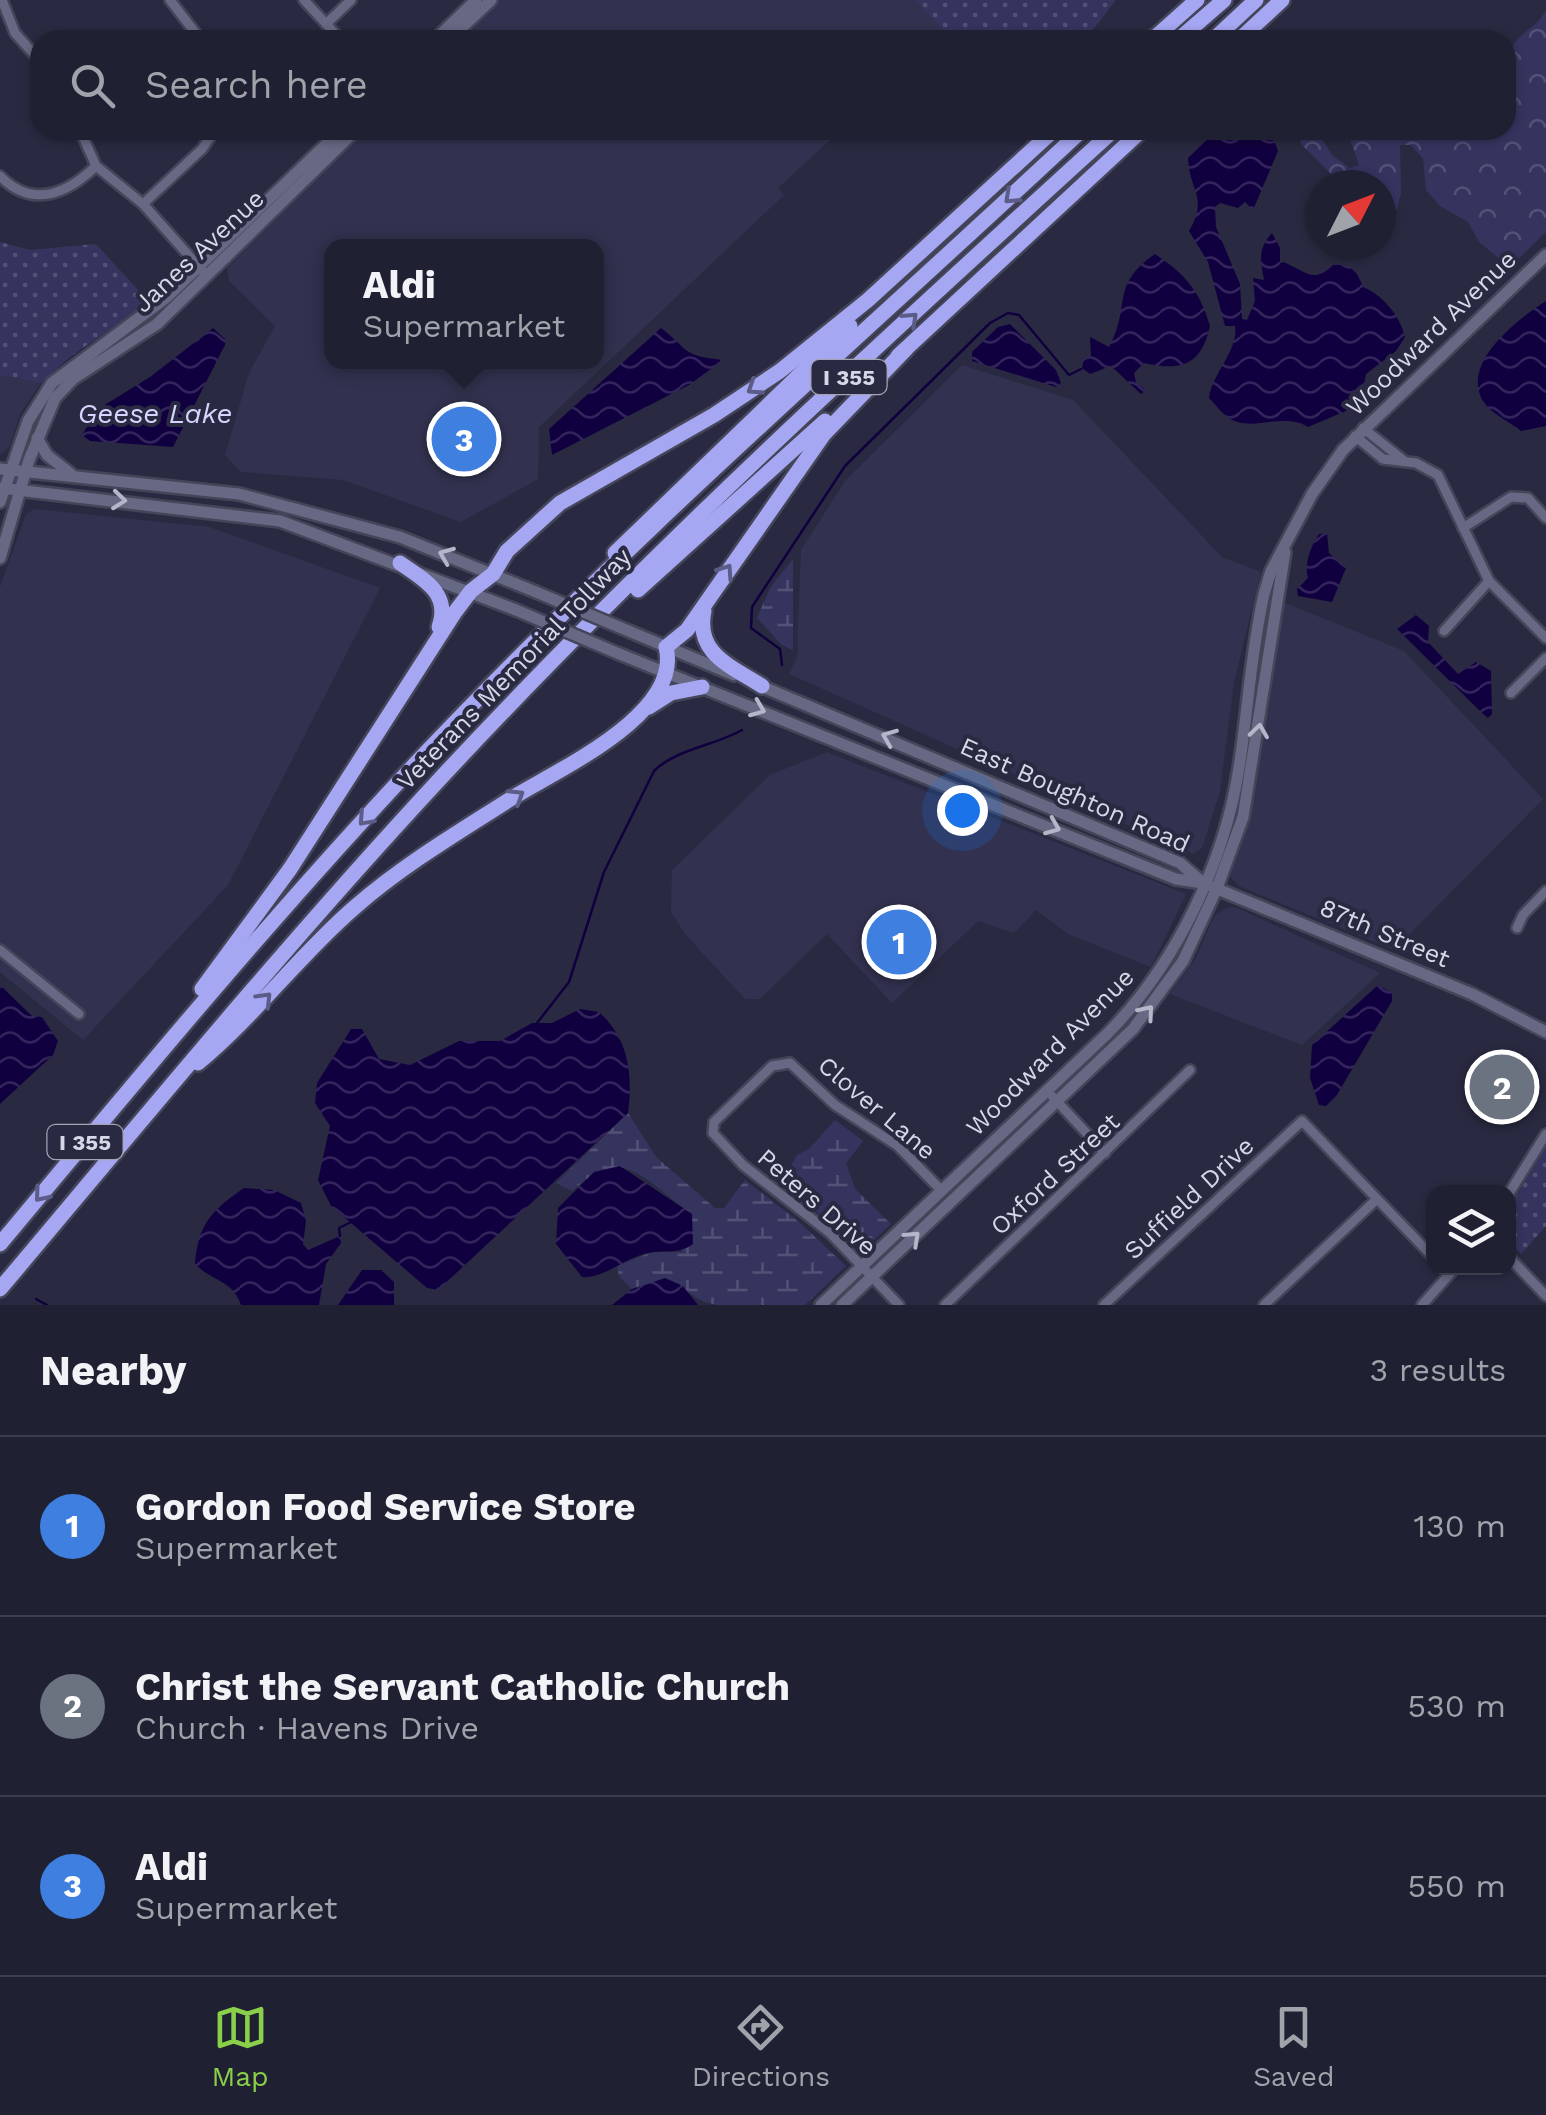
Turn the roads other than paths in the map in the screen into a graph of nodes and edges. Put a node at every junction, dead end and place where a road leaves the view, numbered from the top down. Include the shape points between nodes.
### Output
1 (170, 0) edge
2 (304, 0) edge
3 (351, 0) edge
4 (476, 0) edge
5 (491, 0) edge
6 (1196, 0) edge
7 (1224, 0) edge
8 (1256, 0) edge
9 (1282, 0) edge
10 (2, 4) edge
11 (326, 24) junction
12 (193, 30) edge
13 (332, 30) edge
14 (445, 30) edge
15 (460, 30) edge
16 (1163, 30) edge
17 (1190, 30) edge
18 (1223, 30) edge
19 (1250, 30) edge
20 (30, 49) edge
21 (84, 140) edge
22 (208, 140) edge
23 (331, 140) edge
24 (345, 140) edge
25 (1043, 140) edge
26 (1071, 140) edge
27 (1103, 140) edge
28 (1131, 140) edge
29 (96, 166) junction
30 (0, 176) edge
31 (143, 204) junction
32 (964, 215) junction
33 (1546, 255) edge
34 (203, 271) junction
35 (906, 349) junction
36 (1359, 432) junction
37 (37, 438) junction
38 (6, 469) edge
39 (27, 470) junction
40 (74, 476) junction
41 (2, 488) edge
42 (22, 490) junction
43 (0, 502) edge
44 (1546, 518) edge
45 (1462, 528) junction
46 (1286, 548) junction
47 (0, 558) edge
48 (400, 563) junction
49 (494, 574) junction
50 (1489, 582) junction
51 (471, 591) junction
52 (580, 599) junction
53 (707, 599) junction
54 (587, 628) junction
55 (1444, 631) dead end
56 (1546, 638) edge
57 (433, 645) junction
58 (666, 647) junction
59 (1546, 658) edge
60 (667, 673) junction
61 (762, 686) junction
62 (702, 687) junction
63 (1511, 692) dead end
64 (637, 715) junction
65 (1203, 883) junction
66 (1217, 888) junction
67 (1546, 891) edge
68 (1516, 928) dead end
69 (0, 950) edge
70 (78, 1014) dead end
71 (1546, 1032) edge
72 (171, 1040) junction
73 (784, 1061) joint
74 (1190, 1070) dead end
75 (168, 1088) junction
76 (1047, 1091) junction
77 (1057, 1102) junction
78 (1546, 1134) edge
79 (1106, 1153) junction
80 (1515, 1185) edge
81 (942, 1190) junction
82 (1376, 1199) junction
83 (0, 1244) edge
84 (1426, 1250) edge
85 (1516, 1264) edge
86 (867, 1272) junction
87 (1445, 1275) edge
88 (0, 1289) edge
89 (1546, 1295) edge
90 (821, 1305) edge
91 (842, 1305) edge
92 (898, 1305) edge
93 (945, 1305) edge
94 (1104, 1305) edge
95 (1264, 1305) edge
96 (1422, 1305) edge

1 - 12 street
2 - 11 street
3 - 11 street
4 - 14 main road
5 - 15 main road
6 - 16 highway
7 - 17 highway
8 - 18 highway
9 - 19 highway
10 - 20 street
11 - 13 street
21 - 29 street
22 - 31 street
23 - 34 main road, Janes Avenue
24 - 34 main road, Janes Avenue
25 - 32 highway
26 -> 52 highway, Veterans Memorial Tollway / I 355
54 -> 27 highway, Veterans Memorial Tollway / I 355
28 - 35 highway
29 - 30 street via 72,188 45,196 15,190
29 - 31 street
31 - 34 street
32 -> 49 highway via 780,371 560,503 507,550
32 - 52 highway via 632,535
33 - 36 main road, Woodward Avenue
34 - 37 main road, Janes Avenue via 157,324 72,379
34 - 38 main road, Janes Avenue via 52,382
53 -> 35 highway via 824,434
35 - 54 highway via 620,606
36 - 45 street via 1383,459 1424,466 1444,482
36 - 46 main road, Woodward Avenue via 1312,494
37 - 39 main road, Janes Avenue
37 - 40 main road
38 - 39 main road, East Boughton Road
38 - 41 main road, Janes Avenue
39 - 40 main road, East Boughton Road
39 - 42 main road, Janes Avenue
49 -> 40 main road, East Boughton Road via 400,537 239,494
41 - 42 main road, East Boughton Road
41 - 43 main road, Janes Avenue
42 - 47 main road, Janes Avenue
42 -> 48 main road, East Boughton Road via 280,521
44 - 45 street via 1528,498 1511,497
45 - 50 street
46 - 65 main road, Woodward Avenue via 1264,594 1238,770
66 -> 46 main road, Woodward Avenue via 1252,780
48 - 51 main road, East Boughton Road
48 - 57 highway via 433,586 442,602
49 - 51 highway
49 - 58 main road, East Boughton Road, bridge
50 - 55 street
50 - 56 street
51 - 57 highway
51 - 60 main road, East Boughton Road, bridge
52 -> 72 highway, Veterans Memorial Tollway / I 355 via 420,760
53 - 58 highway
53 - 61 highway via 704,644
54 - 75 highway, Veterans Memorial Tollway / I 355 via 360,866
57 - 72 highway
58 - 60 highway
58 - 61 main road, East Boughton Road
59 - 63 street
60 - 62 main road, East Boughton Road
60 - 64 highway
65 -> 61 main road, East Boughton Road via 1180,864
62 - 64 highway via 671,693
62 -> 65 main road, East Boughton Road via 1176,879
75 -> 64 highway via 221,1044 354,908
65 - 66 main road, 87th Street
65 - 76 main road, Woodward Avenue via 1152,984
66 - 71 main road, 87th Street via 1472,994
77 -> 66 main road, Woodward Avenue via 1158,999
67 - 68 street
69 - 70 street
72 -> 83 highway, Veterans Memorial Tollway / I 355
73 - 81 street, Clover Lane via 834,1106 898,1146
73 - 86 street, Peters Drive via 713,1128 717,1140 818,1222
74 - 79 street, Oxford Street
75 - 88 highway, Veterans Memorial Tollway / I 355
76 - 77 street
76 - 81 main road, Woodward Avenue
77 - 79 street
86 -> 77 main road, Woodward Avenue
78 - 80 street
79 - 93 street, Oxford Street
81 - 86 main road, Woodward Avenue
82 - 84 street
82 - 94 street, Suffield Drive via 1302,1121
82 - 95 street
85 - 89 street
86 - 90 main road, Woodward Avenue
86 - 91 main road, Woodward Avenue
86 - 92 street, Peters Drive
87 - 96 street

